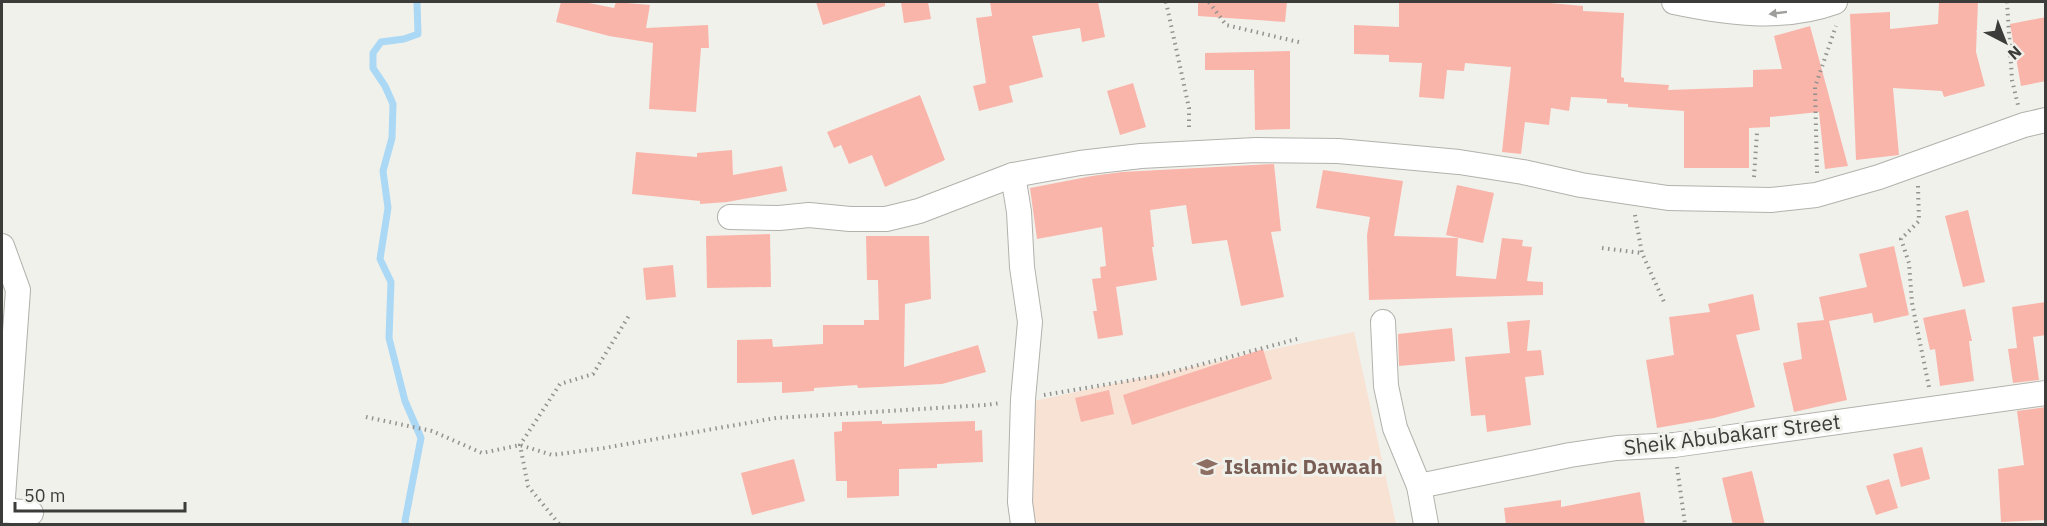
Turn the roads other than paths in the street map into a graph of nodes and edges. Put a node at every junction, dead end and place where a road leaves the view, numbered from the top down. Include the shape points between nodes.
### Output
1 (1688, 3) edge
2 (1837, 9) edge
3 (2035, 122) edge
4 (1013, 175) junction
5 (730, 217) dead end
6 (2, 246) edge
7 (1383, 322) dead end
8 (2046, 393) edge
9 (1419, 486) junction
10 (2, 510) edge
11 (31, 513) dead end
12 (1023, 525) edge
13 (1426, 525) edge

2 -> 1 street via 1767,15
3 - 4 street via 1816,195 1771,200 1668,198 1459,162 1338,151 1189,153 1090,162
4 - 5 street via 920,211 886,219 809,215
4 - 12 street via 1030,321 1023,399
6 - 10 street via 18,290
7 - 9 street via 1386,386 1395,428
8 - 9 street, Sheik Abubakarr Street via 1674,445 1617,448
9 - 13 street
10 - 11 street

